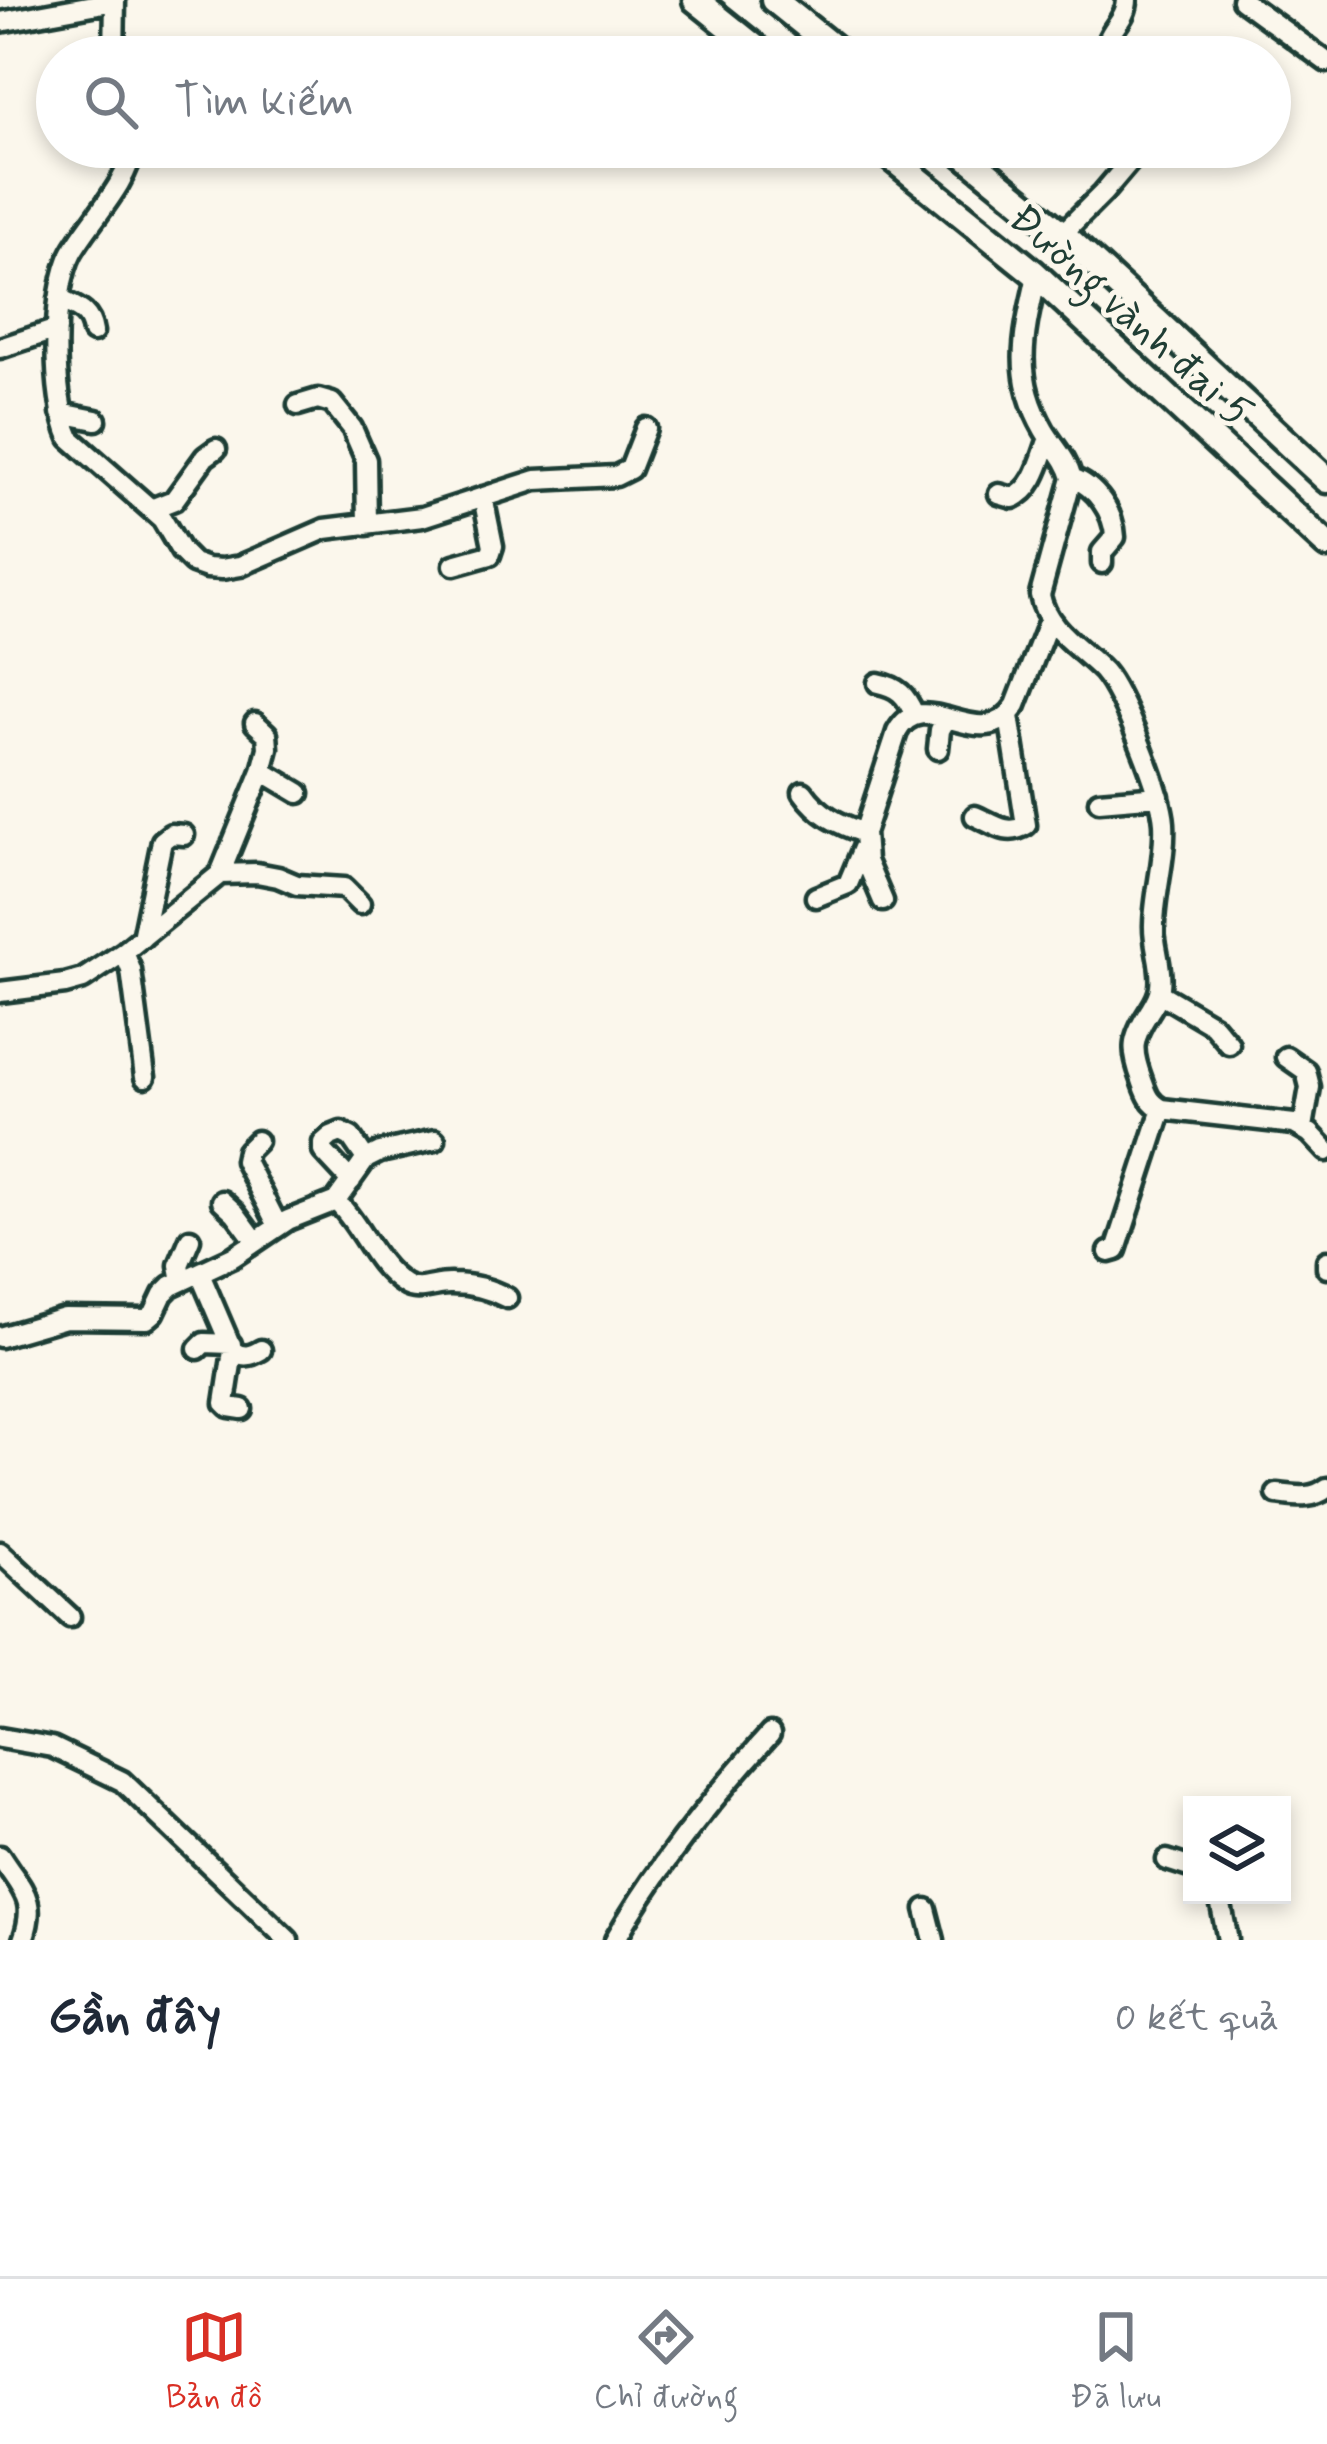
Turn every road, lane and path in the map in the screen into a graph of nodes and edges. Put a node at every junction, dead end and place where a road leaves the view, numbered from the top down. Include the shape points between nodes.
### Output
1 (696, 0) edge
2 (774, 0) edge
3 (1127, 0) edge
4 (1243, 0) edge
5 (115, 1) edge
6 (0, 22) edge
7 (114, 36) edge
8 (741, 36) edge
9 (819, 36) edge
10 (1108, 36) edge
11 (1327, 62) edge
12 (127, 168) edge
13 (904, 168) edge
14 (981, 168) edge
15 (1124, 168) edge
16 (1061, 234) junction
17 (1037, 276) junction
18 (59, 299) junction
19 (57, 329) junction
20 (93, 332) dead end
21 (0, 349) edge
22 (298, 405) dead end
23 (61, 413) junction
24 (96, 420) dead end
25 (646, 428) dead end
26 (1049, 438) junction
27 (216, 449) dead end
28 (1072, 478) junction
29 (1327, 480) edge
30 (999, 494) dead end
31 (483, 497) junction
32 (151, 509) junction
33 (367, 525) junction
34 (1327, 545) edge
35 (1102, 563) dead end
36 (454, 565) dead end
37 (1048, 620) junction
38 (878, 683) dead end
39 (914, 714) junction
40 (1009, 716) junction
41 (947, 718) junction
42 (256, 723) dead end
43 (938, 749) dead end
44 (262, 771) junction
45 (803, 792) dead end
46 (299, 793) dead end
47 (1159, 796) junction
48 (1099, 801) dead end
49 (975, 816) dead end
50 (184, 835) dead end
51 (863, 841) junction
52 (220, 874) junction
53 (816, 897) dead end
54 (883, 901) dead end
55 (360, 904) dead end
56 (142, 938) junction
57 (124, 952) junction
58 (0, 992) edge
59 (1159, 993) junction
60 (1229, 1044) dead end
61 (1286, 1057) dead end
62 (145, 1078) dead end
63 (1162, 1109) junction
64 (1303, 1127) junction
65 (435, 1140) dead end
66 (257, 1141) dead end
67 (1327, 1151) edge
68 (366, 1159) junction
69 (351, 1181) junction
70 (222, 1201) dead end
71 (336, 1202) junction
72 (278, 1226) junction
73 (190, 1239) dead end
74 (255, 1240) junction
75 (1109, 1252) dead end
76 (191, 1278) junction
77 (507, 1298) dead end
78 (0, 1337) edge
79 (232, 1347) junction
80 (197, 1348) dead end
81 (262, 1350) dead end
82 (242, 1409) dead end
83 (1327, 1488) edge
84 (1277, 1494) dead end
85 (0, 1552) edge
86 (70, 1617) dead end
87 (770, 1734) dead end
88 (0, 1738) edge
89 (0, 1856) edge
90 (1167, 1860) dead end
91 (1183, 1865) edge
92 (1221, 1904) edge
93 (926, 1909) dead end
94 (23, 1940) edge
95 (288, 1940) edge
96 (616, 1940) edge
97 (934, 1940) edge
98 (1228, 1940) edge

1 - 8 main road
2 - 9 main road
3 - 10 street
4 - 11 street
5 - 6 street
5 - 7 street
12 - 18 street via 73,250
13 - 17 main road, Đường vành đai 5
14 - 16 main road, Đường vành đai 5
15 - 16 street
16 - 29 main road, Đường vành đai 5
17 - 26 street via 1022,361
17 - 34 main road, Đường vành đai 5
18 - 19 street
18 - 20 street via 86,313
19 - 21 street
19 - 23 street
22 - 33 street via 332,403 352,428 366,460
23 - 24 street
23 - 32 street via 70,438
25 - 31 street via 630,469 616,476 536,480
26 - 28 street
26 - 30 street via 1022,494
27 - 32 street via 174,500
28 - 35 street via 1091,486 1112,518 1114,537
28 - 37 street via 1040,596
31 - 33 street
31 - 36 street via 490,555
32 - 33 street via 181,551 207,568 240,566 326,529
37 - 40 street
37 - 47 street via 1117,691
38 - 39 street via 908,698
39 - 41 street
39 - 51 street via 897,732
40 - 41 street via 982,726
40 - 49 street via 1026,825 1002,830
41 - 43 street
42 - 44 street via 267,734
44 - 46 street
44 - 52 street
45 - 51 street
47 - 48 street
47 - 59 street
50 - 56 street via 162,842
51 - 53 street via 848,884
51 - 54 street
52 - 55 street via 344,888
52 - 56 street
56 - 57 street
57 - 58 street via 83,979
57 - 62 street
59 - 60 street
59 - 63 street via 1133,1043 1148,1097
61 - 64 street via 1306,1071 1310,1087
63 - 64 street
63 - 75 street
64 - 67 street
65 - 68 street
66 - 72 street via 245,1161
68 - 69 street
68 - 69 street via 341,1132 323,1143
69 - 71 street
70 - 74 street
71 - 72 street
71 - 77 street via 404,1285 479,1286
72 - 74 street
73 - 76 street via 179,1265
74 - 76 street
76 - 78 street via 171,1286 147,1319 65,1318
76 - 79 street
79 - 80 street
79 - 81 street via 240,1355
79 - 82 street via 225,1403
83 - 84 street via 1305,1497
85 - 86 street
87 - 96 street
88 - 95 street via 52,1747 122,1781
89 - 94 street via 31,1910
90 - 91 street
92 - 98 street
93 - 97 street

